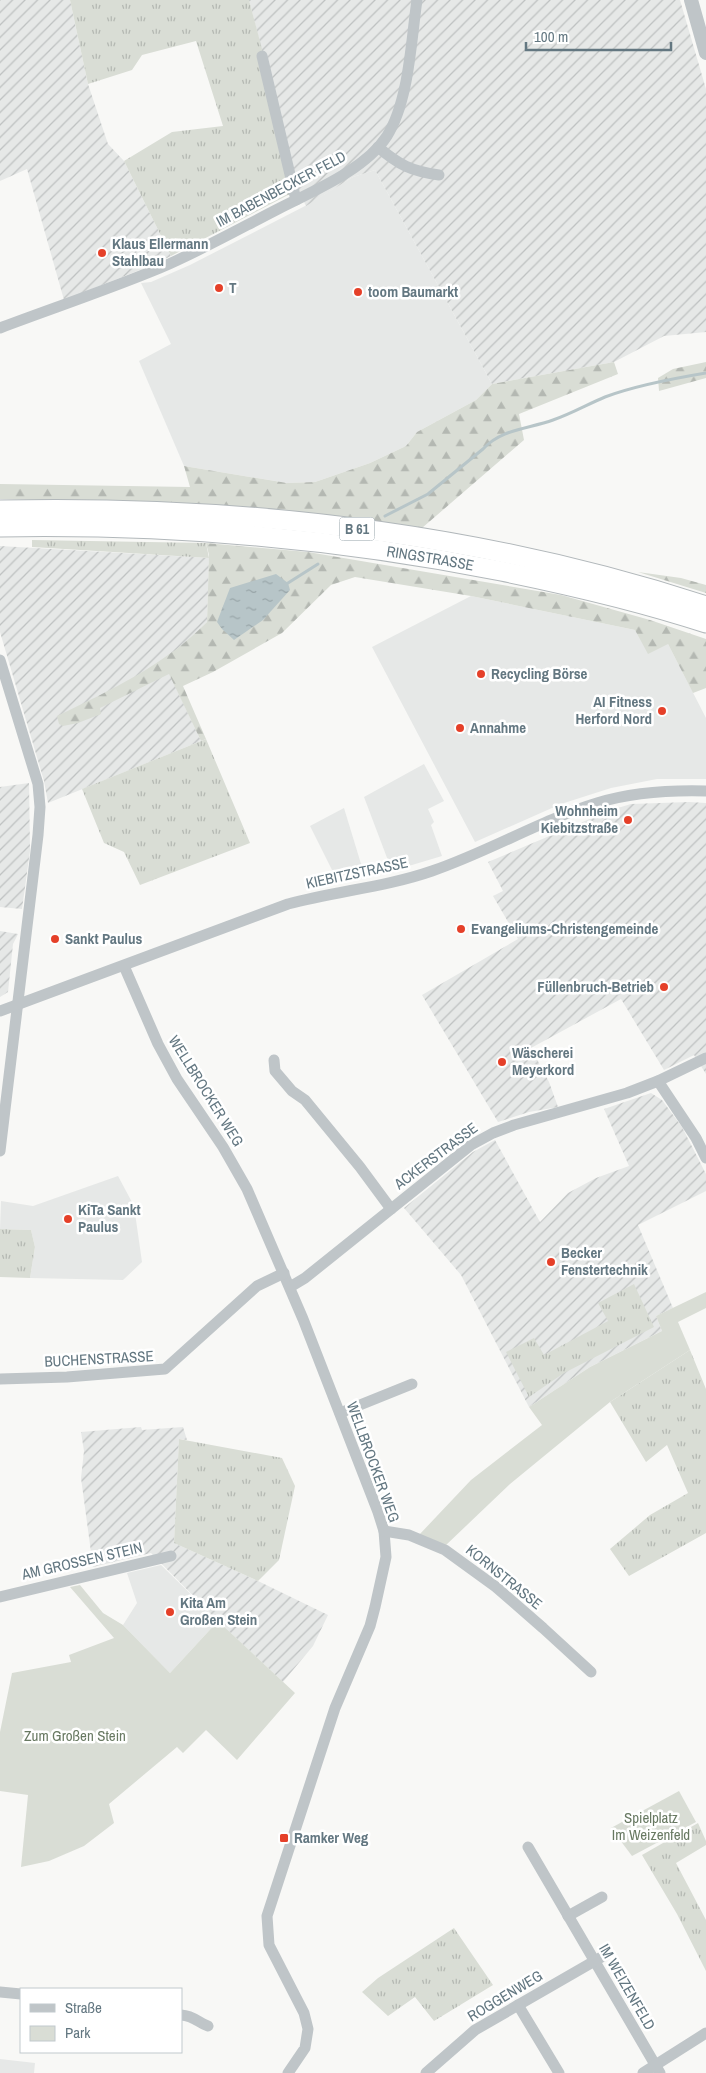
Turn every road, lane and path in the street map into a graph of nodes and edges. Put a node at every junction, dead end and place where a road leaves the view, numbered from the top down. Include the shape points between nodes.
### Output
1 (417, 0) edge
2 (691, 0) edge
3 (706, 53) edge
4 (262, 56) dead end
5 (378, 147) junction
6 (439, 175) dead end
7 (296, 200) junction
8 (0, 328) edge
9 (0, 510) edge
10 (0, 527) edge
11 (706, 606) edge
12 (706, 623) edge
13 (0, 660) edge
14 (706, 791) edge
15 (124, 966) junction
16 (18, 1006) junction
17 (0, 1012) edge
18 (706, 1058) edge
19 (274, 1060) dead end
20 (658, 1081) junction
21 (0, 1151) edge
22 (706, 1158) edge
23 (391, 1209) junction
24 (284, 1273) junction
25 (290, 1287) junction
26 (0, 1379) edge
27 (412, 1384) dead end
28 (340, 1413) junction
29 (384, 1530) junction
30 (172, 1556) dead end
31 (0, 1597) edge
32 (590, 1672) dead end
33 (528, 1847) dead end
34 (602, 1897) dead end
35 (568, 1916) junction
36 (605, 1955) dead end
37 (594, 1961) junction
38 (0, 1992) edge
39 (20, 1994) edge
40 (518, 2005) junction
41 (182, 2015) edge
42 (208, 2026) dead end
43 (706, 2032) edge
44 (657, 2069) edge
45 (293, 2071) edge
46 (426, 2073) edge
47 (559, 2073) edge
48 (643, 2073) edge

1 - 5 street, IM BABENBECKER FELD via 399,110
2 - 3 street
4 - 7 street
5 - 6 street via 396,162
5 - 7 street, IM BABENBECKER FELD via 356,166
7 - 8 street, IM BABENBECKER FELD via 162,268
9 - 11 highway, RINGSTRASSE / B 61 via 180,512 354,528 574,569
10 - 12 highway, RINGSTRASSE / B 61 via 168,529 359,546 555,582
13 - 16 street via 38,784 40,807
14 - 15 street, KIEBITZSTRASSE via 657,791 597,803 430,872 288,904
15 - 16 street, KIEBITZSTRASSE
15 - 24 street, WELLBROCKER WEG via 177,1079 247,1189
16 - 17 street, KIEBITZSTRASSE
16 - 21 street
18 - 20 street, ACKERSTRASSE
19 - 23 street via 275,1071 292,1092 305,1100
20 - 22 street
20 - 23 street, ACKERSTRASSE via 619,1096 493,1133 471,1146
23 - 25 street, ACKERSTRASSE via 306,1278
24 - 25 street, WELLBROCKER WEG
24 - 26 street, BUCHENSTRASSE via 257,1286 160,1371
25 - 28 street, WELLBROCKER WEG
27 - 28 street
28 - 29 street, WELLBROCKER WEG
29 - 32 street, KORNSTRASSE via 409,1534 453,1555 523,1610
29 - 45 street, WELLBROCKER WEG via 386,1556 370,1626 335,1708 267,1916 269,1945 304,2013 308,2029 305,2048
30 - 31 street, AM GROSSEN STEIN
33 - 35 street, IM WEIZENFELD
34 - 35 street
35 - 37 street, IM WEIZENFELD
36 - 37 street, ROGGENWEG
37 - 40 street, ROGGENWEG
37 - 44 street, IM WEIZENFELD
38 - 39 street
40 - 46 street, ROGGENWEG via 475,2030
40 - 47 street
41 - 42 street
43 - 44 street
44 - 48 street

